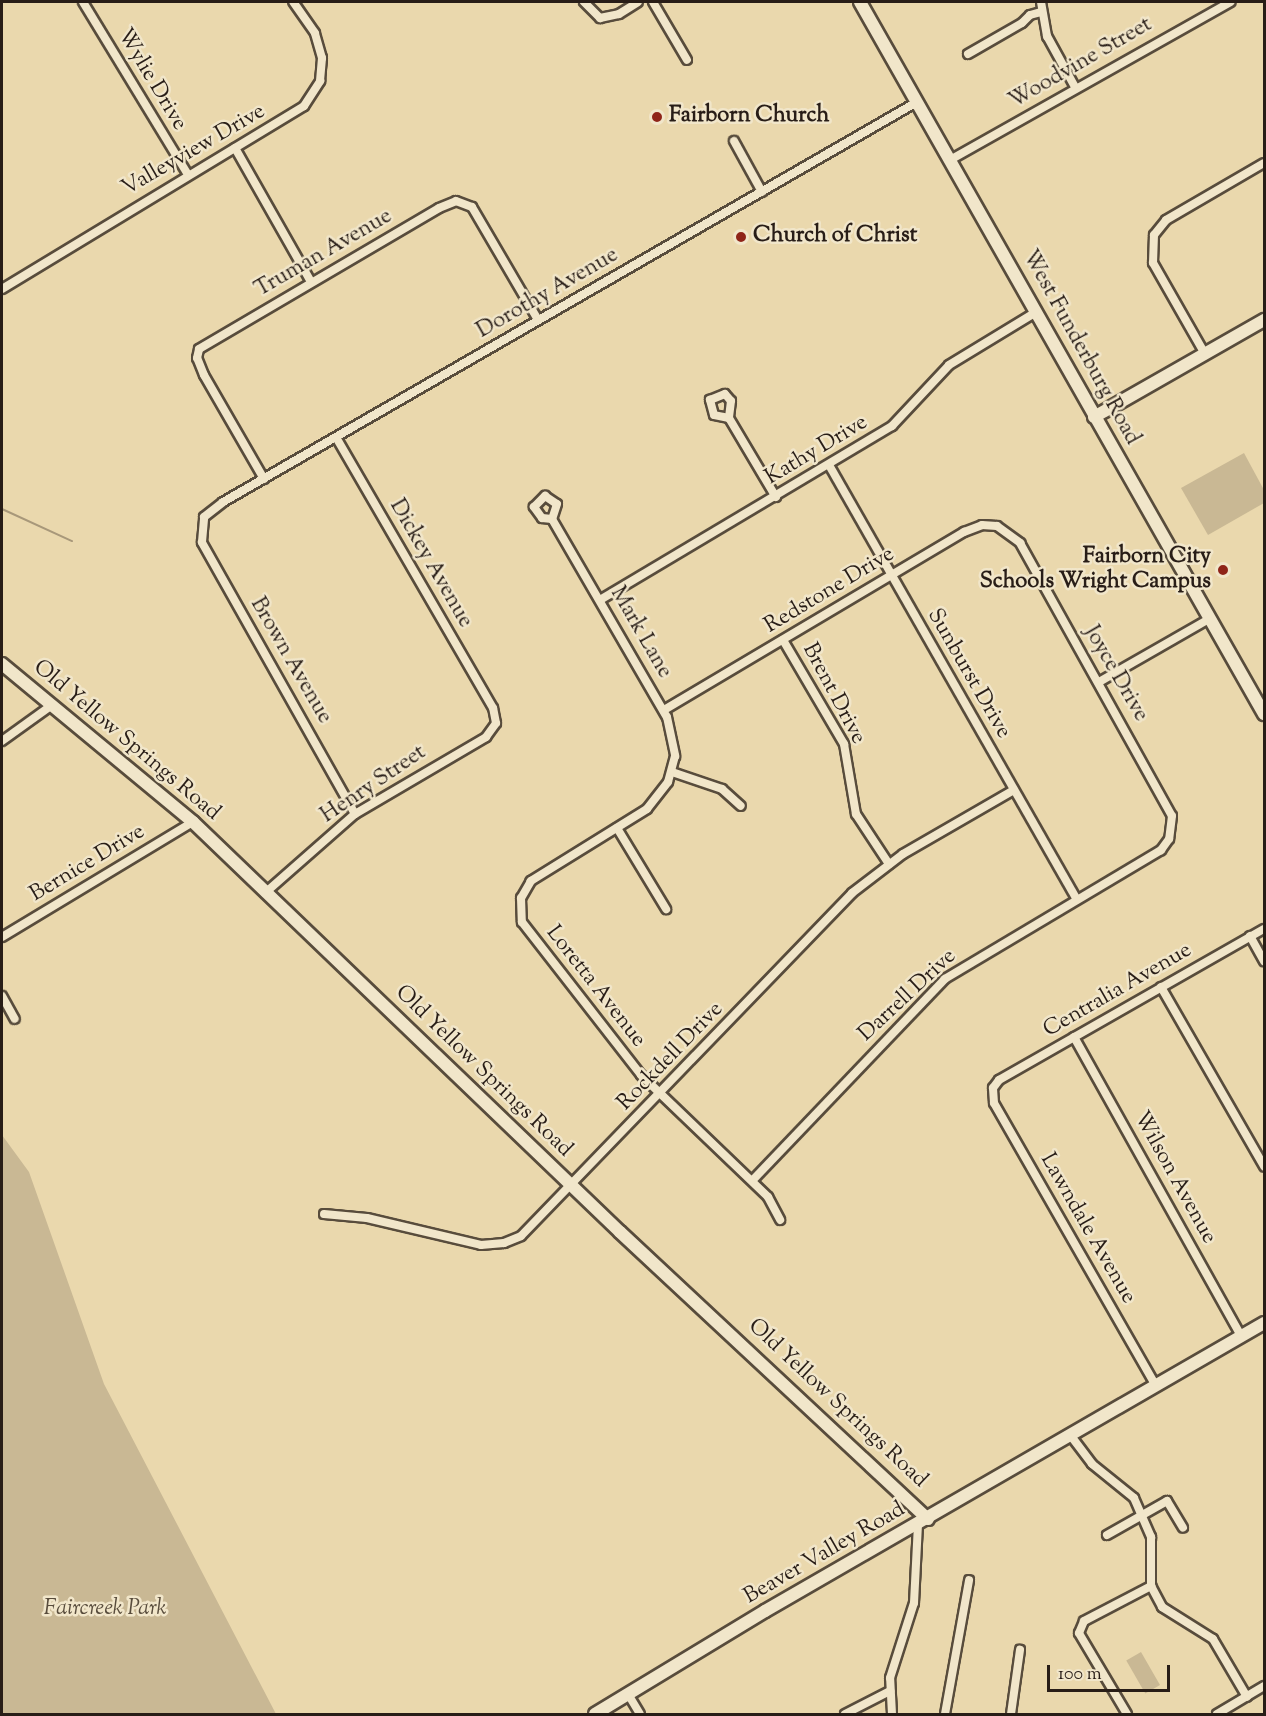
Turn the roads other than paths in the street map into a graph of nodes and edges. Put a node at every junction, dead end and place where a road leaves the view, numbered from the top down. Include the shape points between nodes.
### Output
1 (83, 2) edge
2 (293, 2) edge
3 (584, 2) edge
4 (638, 2) edge
5 (653, 2) edge
6 (860, 2) edge
7 (1041, 2) edge
8 (1230, 2) edge
9 (1041, 12) junction
10 (968, 54) dead end
11 (687, 60) dead end
12 (1075, 87) junction
13 (917, 102) junction
14 (734, 141) dead end
15 (235, 148) junction
16 (950, 160) junction
17 (1264, 163) edge
18 (188, 176) junction
19 (762, 192) junction
20 (311, 282) junction
21 (2, 289) edge
22 (1036, 312) junction
23 (538, 320) junction
24 (1264, 320) edge
25 (1205, 354) junction
26 (1094, 417) junction
27 (729, 418) dead end
28 (336, 437) junction
29 (829, 465) junction
30 (264, 479) junction
31 (776, 497) junction
32 (552, 519) dead end
33 (201, 523) joint
34 (1016, 538) joint
35 (891, 576) junction
36 (600, 600) junction
37 (1209, 619) junction
38 (783, 640) junction
39 (2, 664) edge
40 (1099, 682) junction
41 (52, 705) junction
42 (493, 708) joint
43 (664, 710) junction
44 (1264, 714) edge
45 (2, 741) edge
46 (672, 772) junction
47 (1014, 790) junction
48 (741, 806) dead end
49 (355, 814) junction
50 (193, 822) junction
51 (617, 828) junction
52 (1171, 832) joint
53 (889, 864) junction
54 (265, 893) junction
55 (1077, 899) junction
56 (666, 909) dead end
57 (1264, 928) edge
58 (1250, 936) junction
59 (2, 937) edge
60 (1264, 961) edge
61 (1161, 987) junction
62 (2, 996) edge
63 (15, 1019) dead end
64 (1074, 1037) junction
65 (993, 1088) joint
66 (660, 1094) junction
67 (1264, 1166) edge
68 (752, 1181) junction
69 (572, 1186) junction
70 (324, 1214) dead end
71 (780, 1220) dead end
72 (1264, 1323) edge
73 (1241, 1336) junction
74 (1156, 1386) junction
75 (1071, 1436) junction
76 (1141, 1513) junction
77 (923, 1522) junction
78 (1183, 1528) dead end
79 (1107, 1535) dead end
80 (969, 1580) dead end
81 (1151, 1586) junction
82 (1020, 1650) dead end
83 (1264, 1686) edge
84 (890, 1691) junction
85 (628, 1695) junction
86 (1247, 1697) junction
87 (595, 1714) edge
88 (640, 1714) edge
89 (844, 1714) edge
90 (892, 1714) edge
91 (945, 1714) edge
92 (1011, 1714) edge
93 (1127, 1714) edge
94 (1217, 1714) edge

1 - 18 street, Wylie Drive
2 - 15 street, Valleyview Drive via 319,44 323,66 318,88 297,112
3 - 4 street via 600,18 619,14
5 - 11 street
6 - 13 street, West Funderburg Road
7 - 9 street
8 - 12 street, Woodvine Street
9 - 10 street
9 - 12 street via 1052,48
12 - 16 street, Woodvine Street
13 - 16 street, West Funderburg Road
13 - 19 street, Dorothy Avenue
14 - 19 street
15 - 18 street, Valleyview Drive
15 - 20 street
16 - 22 street, West Funderburg Road
17 - 25 street via 1166,220 1154,235 1153,263
18 - 21 street, Valleyview Drive
19 - 23 street, Dorothy Avenue
20 - 23 street, Truman Avenue via 451,202 466,203 480,219
20 - 30 street, Truman Avenue via 203,344 197,354 199,366
22 - 26 street, West Funderburg Road
22 - 29 street, Kathy Drive via 949,365 904,416
23 - 28 street, Dorothy Avenue
24 - 25 street
25 - 26 street
26 - 37 street, West Funderburg Road
27 - 31 street
28 - 30 street, Dorothy Avenue
28 - 42 street, Dickey Avenue
29 - 31 street, Kathy Drive
29 - 35 street, Sunburst Drive
30 - 33 street, Dorothy Avenue via 213,508
31 - 36 street, Kathy Drive
32 - 36 street, Mark Lane
33 - 49 street, Brown Avenue via 202,542
34 - 35 street, Redstone Drive via 1003,528 982,525
34 - 40 street, Joyce Drive
35 - 38 street, Redstone Drive
35 - 47 street, Sunburst Drive
36 - 43 street, Mark Lane
37 - 40 street
37 - 44 street, West Funderburg Road
38 - 43 street, Redstone Drive
38 - 53 street, Brent Drive via 844,744 856,814
39 - 41 street, Old Yellow Springs Road
40 - 52 street, Joyce Drive via 1168,802
41 - 45 street
41 - 50 street, Old Yellow Springs Road
42 - 49 street, Henry Street via 496,723 486,737
43 - 46 street, Mark Lane via 674,740
46 - 48 street via 722,789
46 - 51 street via 656,802
47 - 53 street, Rockdell Drive
47 - 55 street, Sunburst Drive
49 - 54 street, Henry Street
50 - 54 street, Old Yellow Springs Road
50 - 59 street, Bernice Drive
51 - 56 street
51 - 66 street, Loretta Avenue via 536,877 521,898 520,914 526,929
52 - 55 street, Darrell Drive via 1161,850
53 - 66 street, Rockdell Drive via 843,903
54 - 69 street, Old Yellow Springs Road
55 - 68 street, Darrell Drive via 945,979
57 - 58 street, Centralia Avenue
58 - 60 street
58 - 61 street, Centralia Avenue
61 - 64 street, Centralia Avenue
61 - 67 street
62 - 63 street
64 - 65 street, Centralia Avenue via 999,1080
64 - 73 street, Wilson Avenue
65 - 74 street, Lawndale Avenue via 994,1103
66 - 68 street, Loretta Avenue
66 - 69 street, Rockdell Drive
68 - 71 street, Loretta Avenue via 771,1200
69 - 70 street, Rockdell Drive via 530,1230 494,1245 368,1218
69 - 77 street, Old Yellow Springs Road
72 - 73 street, Beaver Valley Road
73 - 74 street, Beaver Valley Road
74 - 75 street, Beaver Valley Road
75 - 76 street via 1092,1464 1130,1494
75 - 77 street, Beaver Valley Road
76 - 78 street via 1167,1501
76 - 79 street
76 - 81 street via 1151,1537
77 - 84 street via 914,1604 893,1661
77 - 85 street, Beaver Valley Road
80 - 91 street
81 - 86 street via 1162,1607 1214,1639
81 - 93 street via 1084,1621 1079,1633
82 - 92 street
83 - 86 street
84 - 89 street
84 - 90 street
85 - 87 street, Beaver Valley Road
85 - 88 street
86 - 94 street

